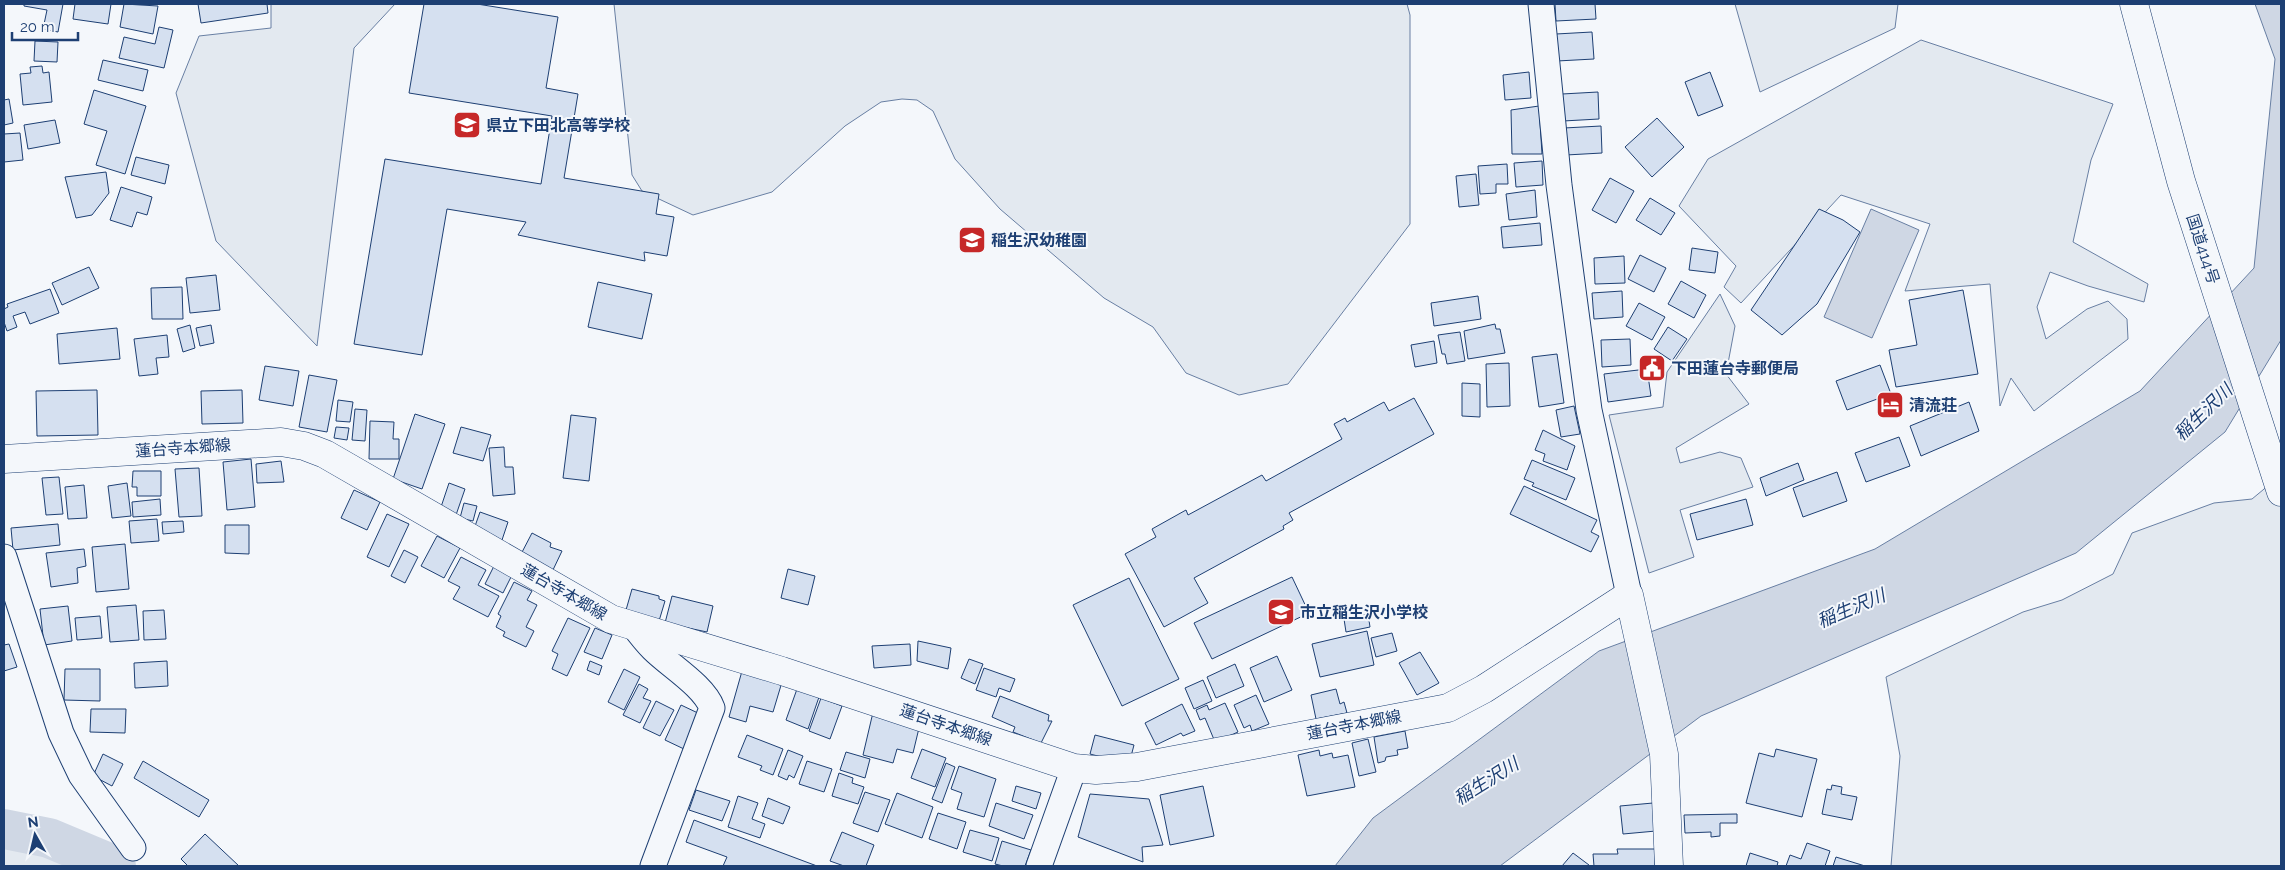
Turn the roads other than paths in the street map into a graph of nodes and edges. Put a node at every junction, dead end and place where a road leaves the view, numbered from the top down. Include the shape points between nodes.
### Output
1 (1541, 4) edge
2 (2134, 4) edge
3 (4, 459) edge
4 (2281, 491) edge
5 (4, 557) edge
6 (1631, 604) junction
7 (633, 625) junction
8 (1074, 768) junction
9 (133, 848) dead end
10 (653, 866) edge
11 (1039, 866) edge
12 (1670, 866) edge

1 - 6 street via 1560,195 1589,410
2 - 4 main road, 国道414号 via 2181,181
3 - 7 main road, 蓮台寺本郷線 via 281,442 304,446 325,454 611,619
5 - 9 street via 62,733 81,775
6 - 8 main road, 蓮台寺本郷線 via 1448,708 1137,768
6 - 12 main road via 1664,754
7 - 8 main road, 蓮台寺本郷線 via 782,670
7 - 10 street via 653,649 693,684 712,708
8 - 11 street

